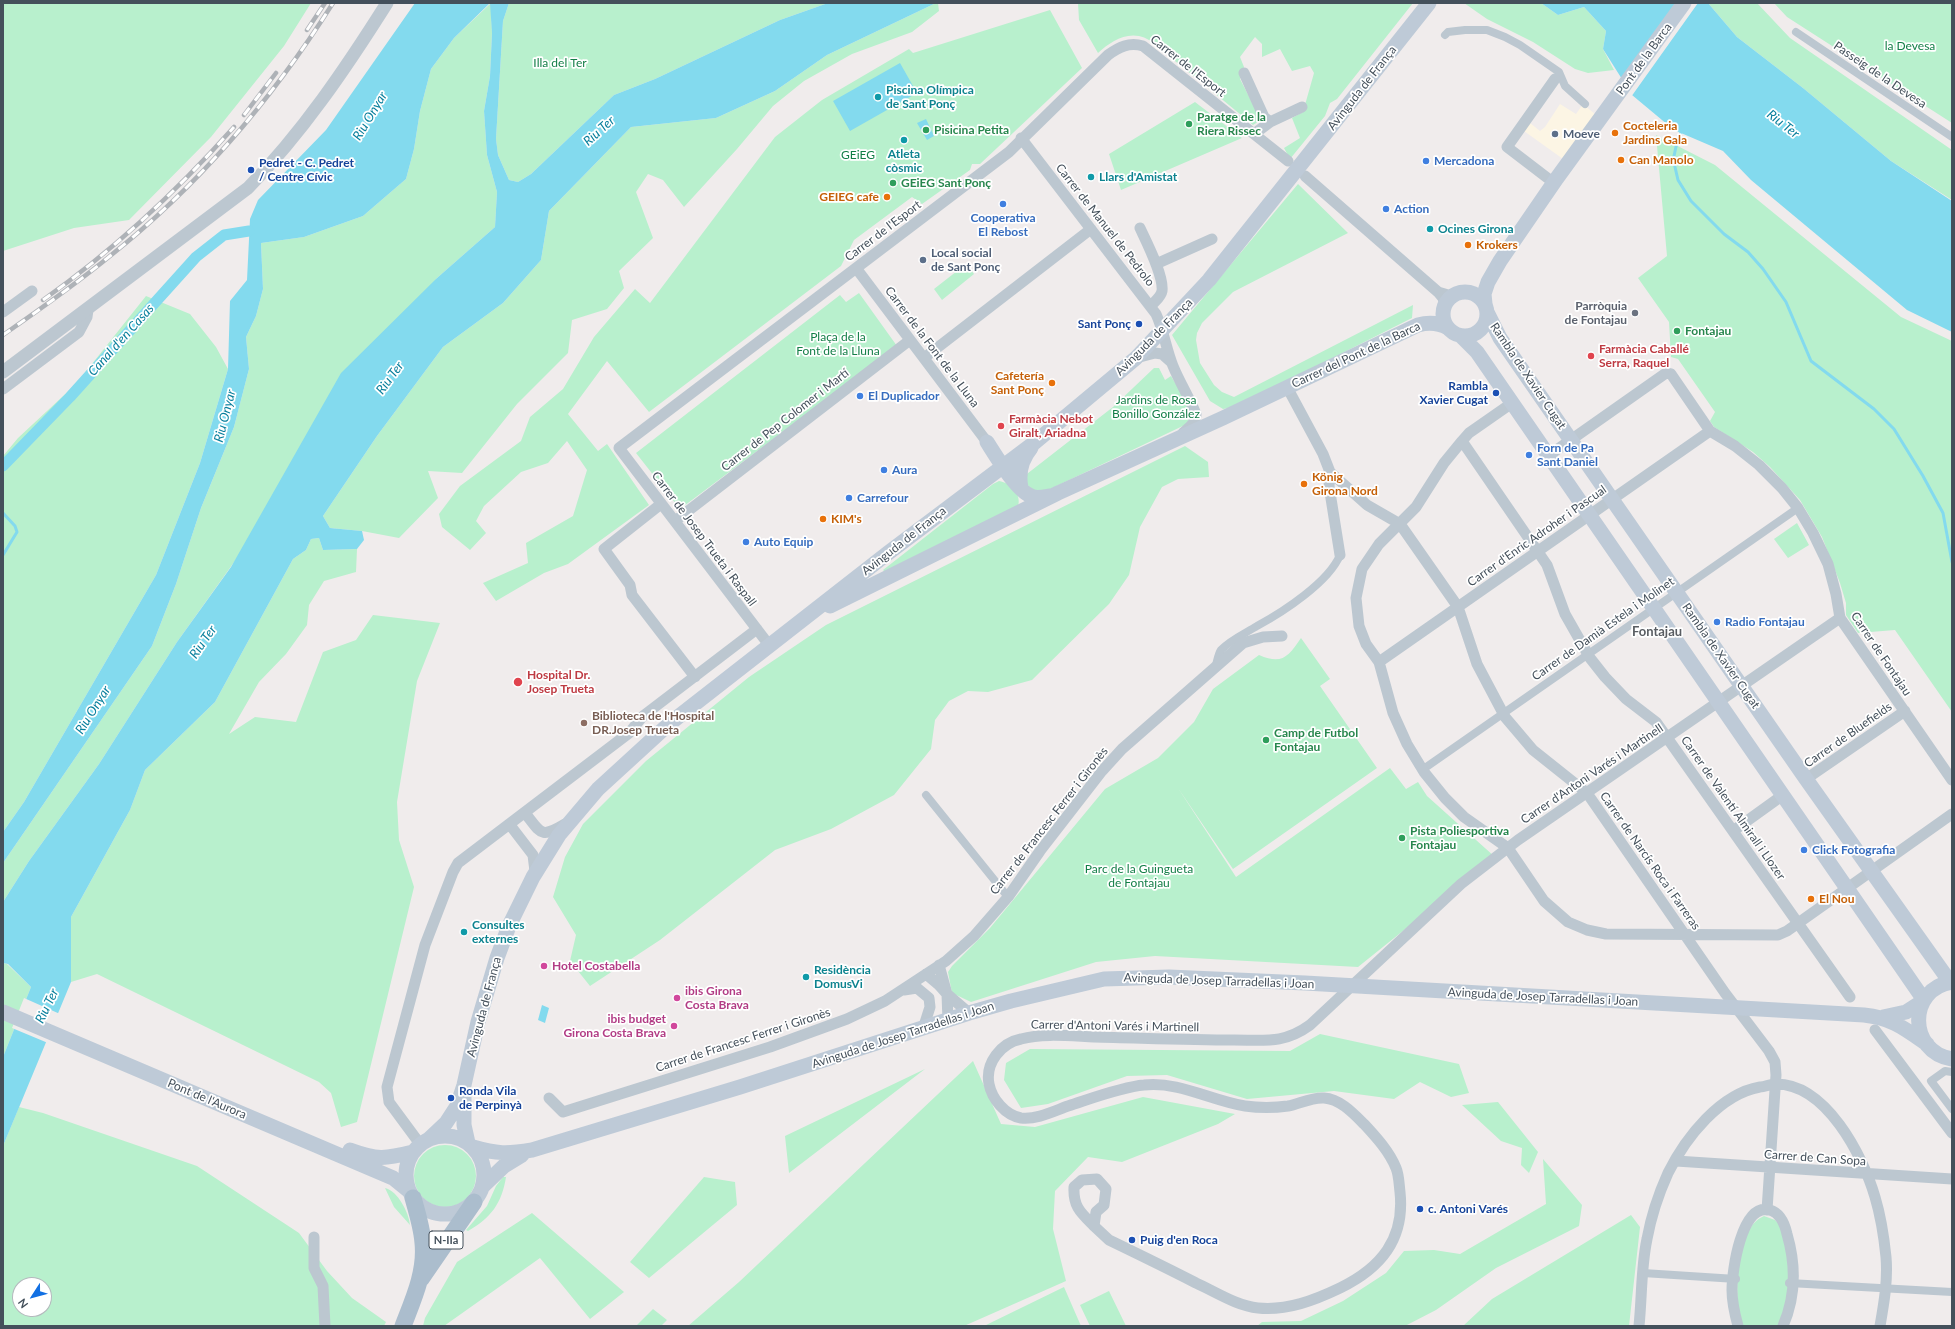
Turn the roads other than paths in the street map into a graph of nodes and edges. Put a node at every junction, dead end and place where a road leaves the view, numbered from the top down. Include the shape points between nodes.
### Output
1 (387, 3) edge
2 (1684, 3) edge
3 (1428, 4) edge
4 (1796, 32) dead end
5 (1445, 35) dead end
6 (1244, 73) dead end
7 (1558, 78) junction
8 (1585, 104) dead end
9 (1302, 107) dead end
10 (1270, 122) junction
11 (1254, 134) junction
12 (1952, 137) edge
13 (1021, 138) junction
14 (1288, 161) dead end
15 (1305, 176) dead end
16 (1554, 183) junction
17 (1140, 228) dead end
18 (1091, 229) junction
19 (1212, 239) dead end
20 (1156, 264) junction
21 (856, 268) junction
22 (32, 291) dead end
23 (1450, 300) junction
24 (1151, 306) junction
25 (1486, 308) junction
26 (88, 310) junction
27 (3, 312) edge
28 (1448, 328) junction
29 (1163, 329) junction
30 (1461, 336) junction
31 (910, 340) junction
32 (924, 358) junction
33 (1136, 358) junction
34 (1171, 362) junction
35 (3, 372) edge
36 (1287, 387) junction
37 (3, 389) edge
38 (1512, 403) junction
39 (1710, 431) junction
40 (1571, 439) junction
41 (1175, 440) junction
42 (1462, 441) junction
43 (987, 442) junction
44 (1034, 444) junction
45 (619, 448) joint
46 (1548, 456) junction
47 (1002, 466) junction
48 (1330, 472) junction
49 (1020, 488) junction
50 (1058, 493) junction
51 (1612, 500) junction
52 (661, 504) junction
53 (1798, 508) junction
54 (1590, 516) junction
55 (675, 521) junction
56 (1400, 524) junction
57 (1538, 551) junction
58 (1340, 555) joint
59 (1677, 593) junction
60 (1458, 607) junction
61 (1654, 609) junction
62 (1840, 618) junction
63 (801, 621) junction
64 (757, 629) junction
65 (1282, 636) dead end
66 (769, 645) junction
67 (1587, 654) junction
68 (1379, 662) junction
69 (1215, 668) junction
70 (695, 677) junction
71 (1742, 686) junction
72 (1719, 702) junction
73 (1502, 714) junction
74 (1901, 714) junction
75 (1667, 738) junction
76 (1422, 770) junction
77 (1806, 780) junction
78 (1952, 780) edge
79 (1587, 793) junction
80 (926, 795) dead end
81 (1783, 795) junction
82 (525, 813) junction
83 (1952, 814) edge
84 (570, 821) junction
85 (510, 825) junction
86 (1733, 831) junction
87 (1508, 848) junction
88 (1495, 857) junction
89 (1515, 859) junction
90 (535, 871) junction
91 (1872, 872) junction
92 (1847, 889) junction
93 (1008, 897) junction
94 (1798, 923) junction
95 (1686, 935) junction
96 (939, 965) junction
97 (926, 974) junction
98 (1951, 982) edge
99 (1353, 986) junction
100 (902, 990) junction
101 (947, 994) junction
102 (1850, 997) dead end
103 (929, 998) junction
104 (1924, 1000) junction
105 (3, 1004) edge
106 (1738, 1008) junction
107 (3, 1012) edge
108 (969, 1013) junction
109 (948, 1021) junction
110 (1879, 1024) junction
111 (923, 1029) junction
112 (1927, 1044) junction
113 (1952, 1059) edge
114 (1952, 1072) edge
115 (1775, 1084) junction
116 (464, 1085) junction
117 (550, 1098) dead end
118 (1952, 1109) edge
119 (1952, 1133) edge
120 (421, 1145) junction
121 (470, 1145) junction
122 (333, 1148) junction
123 (532, 1150) junction
124 (1676, 1161) junction
125 (1770, 1168) junction
126 (1866, 1174) junction
127 (1952, 1179) edge
128 (411, 1194) junction
129 (478, 1194) junction
130 (1767, 1210) junction
131 (1094, 1226) dead end
132 (314, 1237) dead end
133 (1643, 1273) junction
134 (1734, 1278) junction
135 (420, 1280) junction
136 (1791, 1283) junction
137 (1885, 1288) junction
138 (1952, 1292) edge
139 (325, 1326) edge
140 (403, 1326) edge
141 (1639, 1326) edge
142 (1738, 1326) edge
143 (1783, 1326) edge
144 (1880, 1326) edge

1 - 26 street via 338,78 258,178 234,200
2 - 16 main road, Pont de la Barca
3 - 29 main road, Avinguda de França via 1209,280
4 - 12 street, Passeig de la Devesa
5 - 7 street via 1448,32 1487,30 1520,45 1559,72
6 - 10 street via 1264,117
7 - 8 street
7 - 16 street via 1507,147
9 - 10 street
10 - 11 street
11 - 13 street, Carrer de l'Esport via 1143,46 1137,44 1119,47 1108,55
11 - 14 street, Carrer de l'Esport
13 - 18 street, Carrer de Manuel de Pedrolo
13 - 21 street, Carrer de l'Esport via 1009,152
15 - 23 street via 1438,292 1448,295
16 - 25 main road via 1492,272 1484,294
17 - 20 street
18 - 24 street, Carrer de Manuel de Pedrolo
18 - 32 street
19 - 20 street
20 - 24 street via 1162,292
21 - 31 street, Carrer de la Font de la Lluna
21 - 45 street, Carrer de l'Esport
22 - 27 street
23 - 25 main road via 1460,292 1472,293 1482,299
23 - 28 main road via 1444,317
24 - 29 street, Carrer de Manuel de Pedrolo
25 - 30 main road via 1482,328 1473,335
25 - 40 main road, Rambla de Xavier Cugat via 1500,338
26 - 35 street
26 - 37 street via 79,332
28 - 30 main road, N-IIa
28 - 36 main road, Carrer del Pont de la Barca / N-IIa via 1431,323 1418,325
29 - 33 main road, Avinguda de França
29 - 34 street, Carrer de Manuel de Pedrolo
30 - 38 main road via 1473,348
31 - 32 street, Carrer de la Font de la Lluna
31 - 55 street, Carrer de Pep Colomer i Martí
32 - 43 street, Carrer de la Font de la Lluna
33 - 34 street via 1162,354
33 - 44 main road, Avinguda de França
34 - 41 street, Carrer de Manuel de Pedrolo via 1192,403 1196,419
36 - 41 main road, N-IIa
36 - 48 street
38 - 42 street via 1469,433
38 - 46 main road
39 - 40 street, Carrer de Fontajau via 1671,374 1666,373
39 - 51 street, Carrer d'Enric Adroher i Pascual
39 - 53 street, Carrer de Fontajau via 1759,465
40 - 46 street, Rambla de Xavier Cugat
40 - 51 main road, Rambla de Xavier Cugat
41 - 50 main road, Avinguda de França / N-IIa
42 - 56 street via 1426,493
42 - 57 street, Carrer de Valentí Almirall i Llozer
43 - 44 main road via 1015,451
43 - 47 main road
44 - 47 main road, Avinguda de França
44 - 49 main road via 1019,471
45 - 52 street, Carrer de Josep Trueta i Raspall
46 - 54 main road
47 - 49 main road
47 - 63 main road, Avinguda de França
48 - 56 street via 1367,505
48 - 58 street via 1329,486
49 - 50 main road via 1032,497
50 - 63 main road, Avinguda de França / N-IIa
51 - 54 street, Carrer d'Enric Adroher i Pascual
51 - 59 main road, Rambla de Xavier Cugat
52 - 55 street, Carrer de Josep Trueta i Raspall
52 - 70 street via 604,549 630,585 632,595
53 - 59 street, Carrer de Damià Estela i Molinet
53 - 62 street, Carrer de Fontajau via 1828,564
54 - 57 street, Carrer d'Enric Adroher i Pascual
54 - 61 main road
55 - 64 street, Carrer de Josep Trueta i Raspall
56 - 60 street, Carrer de Narcís Roca i Farreras
56 - 68 street via 1372,552 1362,569 1357,588 1356,608 1359,626 1366,644
57 - 60 street, Carrer d'Enric Adroher i Pascual
57 - 67 street, Carrer de Valentí Almirall i Llozer via 1550,570 1565,614
58 - 69 street via 1333,567 1299,601 1221,650
59 - 61 street, Carrer de Damià Estela i Molinet
59 - 71 main road, Rambla de Xavier Cugat
60 - 68 street, Carrer d'Enric Adroher i Pascual
60 - 73 street, Carrer de Narcís Roca i Farreras via 1476,664
61 - 67 street, Carrer de Damià Estela i Molinet
61 - 72 main road
62 - 71 street, Carrer d'Antoni Varés i Martinell
62 - 74 street, Carrer de Fontajau
63 - 66 main road, Avinguda de França / N-IIa
64 - 66 street, Carrer de Josep Trueta i Raspall
64 - 70 street
65 - 69 street, Carrer de Francesc Ferrer i Gironès via 1243,643
66 - 84 main road, Avinguda de França / N-IIa via 639,750 598,789
67 - 73 street, Carrer de Damià Estela i Molinet
67 - 75 street, Carrer de Valentí Almirall i Llozer via 1617,690 1656,722
68 - 76 street via 1393,713
69 - 93 street, Carrer de Francesc Ferrer i Gironès via 1122,749 1102,771
70 - 82 street via 643,716 629,733
71 - 72 street, Carrer d'Antoni Varés i Martinell
71 - 77 main road, Rambla de Xavier Cugat
72 - 75 street, Carrer d'Antoni Varés i Martinell
72 - 81 main road
73 - 76 street, Carrer de Damià Estela i Molinet
73 - 79 street, Carrer de Narcís Roca i Farreras via 1533,750
74 - 77 street, Carrer de Bluefields
74 - 78 street, Carrer de Fontajau
75 - 79 street, Carrer d'Antoni Varés i Martinell
75 - 86 street, Carrer de Valentí Almirall i Llozer
76 - 87 street via 1464,817
77 - 91 main road, Rambla de Xavier Cugat
79 - 87 street, Carrer d'Antoni Varés i Martinell
79 - 95 street, Carrer de Narcís Roca i Farreras
80 - 93 street
81 - 86 street
81 - 92 main road
82 - 84 street via 539,831 544,833 549,833
82 - 85 street
83 - 91 street
84 - 90 main road, Avinguda de França / N-IIa
85 - 90 street via 533,855
85 - 120 street via 458,864 452,872 418,968 387,1087 389,1102
86 - 94 street, Carrer de Valentí Almirall i Llozer
87 - 88 street, Carrer d'Antoni Varés i Martinell
87 - 89 street
88 - 89 street via 1506,856
88 - 99 street, Carrer d'Antoni Varés i Martinell via 1461,884
89 - 95 street via 1544,901 1559,916 1577,927 1606,934
90 - 116 main road, Avinguda de França / N-IIa via 497,958 478,1022
91 - 92 street
91 - 98 main road, Rambla de Xavier Cugat
92 - 94 street
92 - 104 main road
93 - 96 street, Carrer de Francesc Ferrer i Gironès via 974,936
94 - 95 street via 1783,933 1770,936
94 - 102 street, Carrer de Valentí Almirall i Llozer
95 - 106 street, Carrer de Narcís Roca i Farreras
96 - 97 street, Carrer de Francesc Ferrer i Gironès
96 - 101 street
97 - 100 street, Carrer de Francesc Ferrer i Gironès
97 - 101 street
97 - 103 street
98 - 104 main road, Avinguda de Josep Tarradellas i Joan via 1934,988
99 - 106 main road, Avinguda de Josep Tarradellas i Joan
99 - 108 main road, Avinguda de Josep Tarradellas i Joan via 1212,979 1115,978 1076,985
99 - 131 street, Carrer d'Antoni Varés i Martinell via 1310,1026 1288,1038 1195,1040 1029,1037 1012,1041 999,1050 988,1070 988,1080 993,1095 1002,1107 1014,1116 1025,1118 1145,1084 1198,1092 1244,1106 1269,1108 1322,1098 1338,1102 1354,1114 1387,1151 1397,1170 1401,1215 1398,1231 1388,1250 1364,1274 1304,1303 1277,1308 1257,1308 1231,1300 1109,1240
100 - 103 street via 917,988
100 - 117 street, Carrer de Francesc Ferrer i Gironès via 847,1019 770,1047 563,1112
101 - 108 street
101 - 109 street
103 - 109 street
103 - 111 street via 930,1007
104 - 110 main road, Avinguda de Josep Tarradellas i Joan via 1906,1012
104 - 112 main road via 1918,1022
105 - 122 main road, Pont de l'Aurora
106 - 110 main road, Avinguda de Josep Tarradellas i Joan
106 - 115 street, Carrer de Narcís Roca i Farreras via 1773,1058
107 - 122 main road, Pont de l'Aurora
108 - 109 main road, Avinguda de Josep Tarradellas i Joan
109 - 111 main road, Avinguda de Josep Tarradellas i Joan
110 - 112 main road, Avinguda de Josep Tarradellas i Joan via 1897,1023
110 - 119 street
111 - 123 main road, Avinguda de Josep Tarradellas i Joan
112 - 113 main road, Avinguda de Josep Tarradellas i Joan via 1935,1052
114 - 118 street via 1945,1072 1931,1081
115 - 124 street via 1746,1091 1722,1104 1701,1125
115 - 125 street, Carrer de Narcís Roca i Farreras
115 - 126 street via 1805,1092 1820,1102 1848,1138
116 - 120 main road, Avinguda de França / N-IIa via 451,1116
116 - 121 main road, Avinguda de França / N-IIa via 464,1125
120 - 121 main road via 439,1136 449,1136 459,1138
120 - 122 main road, Pont de l'Aurora via 390,1158 368,1157
120 - 128 main road, N-IIa via 406,1170
121 - 123 main road, Avinguda de Josep Tarradellas i Joan via 491,1153 506,1154
121 - 129 main road, N-IIa via 483,1163 484,1178
122 - 128 main road, Pont de l'Aurora via 393,1178
123 - 129 main road, Avinguda de Josep Tarradellas i Joan via 504,1166
124 - 125 street, Carrer de Can Sopa
124 - 133 street via 1669,1172 1651,1222 1646,1240
125 - 126 street, Carrer de Can Sopa
125 - 130 street, Carrer de Narcís Roca i Farreras
126 - 127 street, Carrer de Can Sopa
126 - 137 street via 1882,1224 1886,1259
128 - 129 main road, N-IIa via 424,1209 445,1214 461,1211
128 - 135 main road, N-IIa via 424,1242
129 - 135 main road, N-IIa
130 - 134 street via 1759,1212 1749,1221 1736,1252
130 - 136 street via 1772,1210 1778,1215 1785,1225 1792,1251
132 - 139 street via 314,1268 323,1286
133 - 134 street
133 - 141 street
134 - 142 street via 1733,1302
135 - 140 main road, N-IIa
136 - 137 street
136 - 143 street via 1788,1311
137 - 138 street
137 - 144 street

